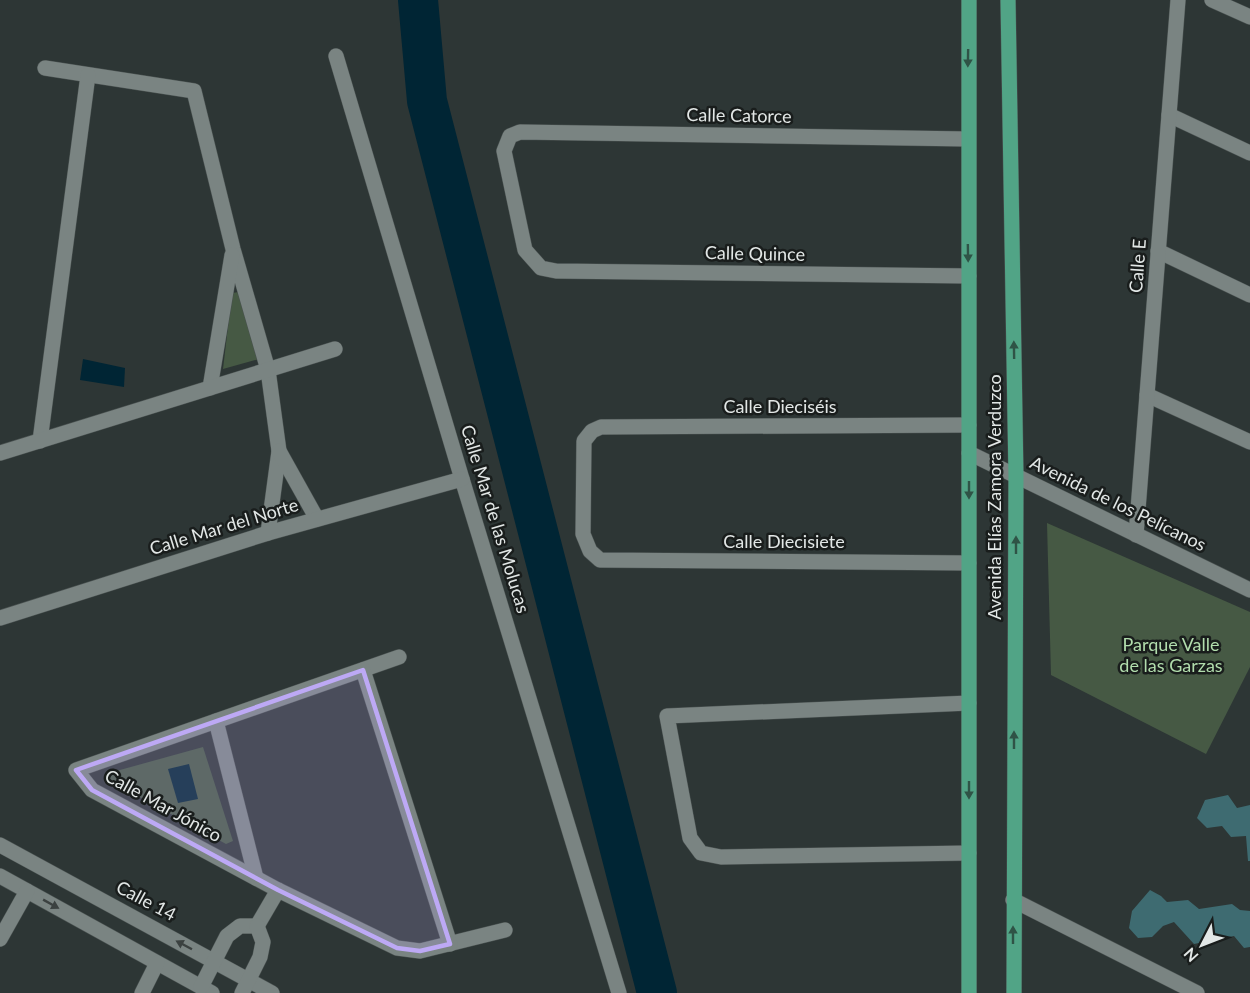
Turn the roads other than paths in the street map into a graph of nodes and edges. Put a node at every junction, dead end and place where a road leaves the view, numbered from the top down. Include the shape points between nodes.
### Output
1 (969, 0) edge
2 (1008, 0) edge
3 (1178, 0) edge
4 (1212, 0) edge
5 (1250, 17) edge
6 (336, 56) dead end
7 (45, 68) dead end
8 (88, 75) junction
9 (1169, 116) junction
10 (967, 139) junction
11 (1250, 153) edge
12 (233, 249) junction
13 (1158, 251) junction
14 (541, 268) joint
15 (969, 276) junction
16 (1250, 295) edge
17 (335, 349) dead end
18 (268, 370) junction
19 (210, 388) junction
20 (1147, 395) junction
21 (969, 426) junction
22 (40, 441) junction
23 (1250, 442) edge
24 (279, 451) junction
25 (0, 453) edge
26 (969, 453) junction
27 (1016, 477) junction
28 (462, 479) junction
29 (317, 519) junction
30 (268, 533) junction
31 (1136, 535) junction
32 (600, 560) joint
33 (969, 562) junction
34 (1250, 590) edge
35 (0, 618) edge
36 (399, 657) dead end
37 (363, 670) junction
38 (969, 703) junction
39 (216, 721) junction
40 (0, 845) edge
41 (969, 853) junction
42 (0, 876) edge
43 (256, 878) junction
44 (278, 890) junction
45 (27, 891) junction
46 (1013, 900) junction
47 (257, 926) junction
48 (505, 930) dead end
49 (0, 939) edge
50 (450, 944) junction
51 (215, 961) junction
52 (157, 963) junction
53 (245, 986) edge
54 (1180, 988) edge
55 (206, 990) edge
56 (142, 993) edge
57 (272, 993) edge
58 (619, 993) edge
59 (969, 993) edge
60 (1014, 993) edge
61 (1197, 993) edge

1 -> 10 main road, Avenida Elías Zamora Verduzco
27 -> 2 main road, Avenida Elías Zamora Verduzco
3 - 9 street, Calle E
4 - 5 street
6 - 28 street, Calle Mar de las Molucas
7 - 8 street
8 - 12 street via 194,91
8 - 22 street
9 - 11 street
9 - 13 street, Calle E
10 - 14 street, Calle Catorce via 520,132 510,136 504,151 525,250
10 -> 15 main road, Avenida Elías Zamora Verduzco
12 - 18 street
12 - 19 street
13 - 16 street
13 - 20 street, Calle E
14 - 15 street, Calle Quince
15 - 21 main road, Avenida Elías Zamora Verduzco
17 - 18 street
18 - 19 street
18 - 24 street
19 - 22 street
20 - 23 street
20 - 31 street, Calle E
21 - 26 main road, Avenida Elías Zamora Verduzco
21 - 32 street, Calle Dieciséis via 601,427 584,441 583,534 590,551
22 - 25 street
24 - 29 street
24 - 30 street
26 - 27 street, Avenida de los Pelícanos
26 -> 33 main road, Avenida Elías Zamora Verduzco
27 - 31 street, Avenida de los Pelícanos
46 -> 27 main road, Avenida Elías Zamora Verduzco
28 - 29 street, Calle Mar del Norte
28 - 58 street, Calle Mar de las Molucas
29 - 30 street, Calle Mar del Norte
30 - 35 street, Calle Mar del Norte
31 - 34 street, Avenida de los Pelícanos
32 - 33 street, Calle Diecisiete
33 - 38 main road, Avenida Elías Zamora Verduzco
36 - 37 street, Calle Mar Jónico
37 - 39 street, Calle Mar Jónico
37 - 50 street
38 -> 41 main road, Avenida Elías Zamora Verduzco
38 - 41 street via 667,716 690,838 701,853 720,857
39 - 43 street
39 - 43 street, Calle Mar Jónico via 76,770 92,790
51 -> 40 street, Calle 14
41 - 59 main road, Avenida Elías Zamora Verduzco
42 - 45 street
43 - 44 street, Calle Mar Jónico
44 - 47 street
44 - 50 street, Calle Mar Jónico via 397,948 420,951
45 - 49 street
45 -> 52 street
46 - 54 street
60 -> 46 main road, Avenida Elías Zamora Verduzco
47 - 51 street via 240,926 227,936
47 - 53 street via 263,942 260,957
48 - 50 street, Calle Mar Jónico
51 - 53 street, Calle 14
51 - 55 street
52 - 55 street
52 - 56 street
53 - 57 street, Calle 14
54 - 61 street

